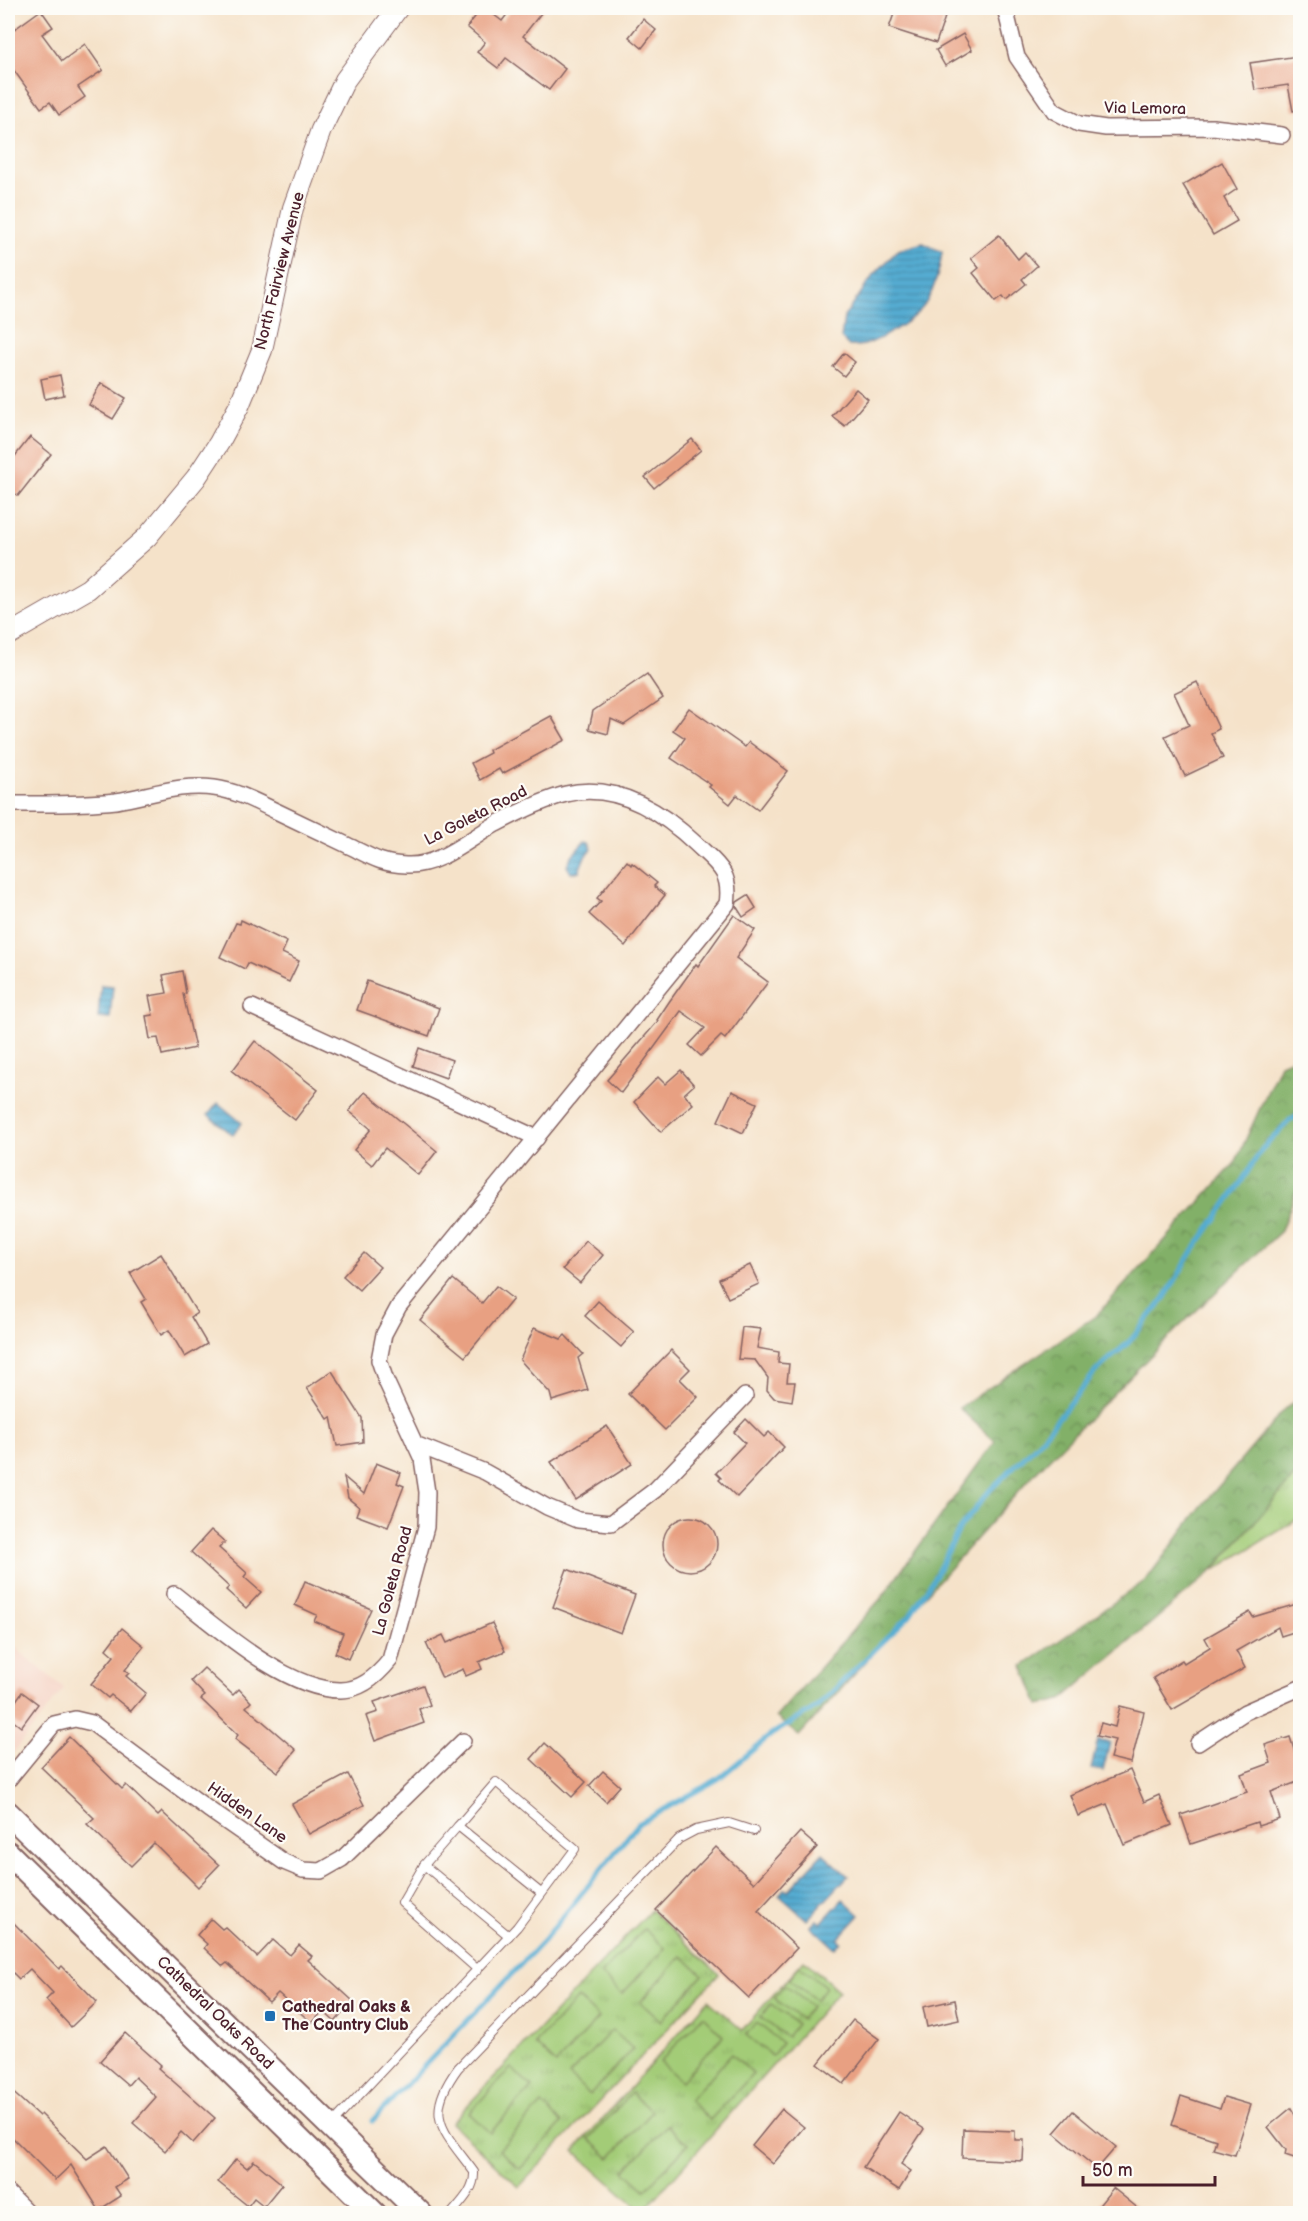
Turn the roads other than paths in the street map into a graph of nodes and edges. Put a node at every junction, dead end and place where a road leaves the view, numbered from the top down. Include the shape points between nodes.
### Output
1 (399, 8) edge
2 (1005, 8) edge
3 (1282, 135) dead end
4 (8, 635) edge
5 (8, 804) edge
6 (252, 1007) dead end
7 (537, 1138) junction
8 (745, 1396) dead end
9 (415, 1444) junction
10 (174, 1594) dead end
11 (1300, 1688) edge
12 (463, 1741) dead end
13 (1198, 1743) dead end
14 (8, 1780) edge
15 (8, 1813) edge
16 (458, 1826) junction
17 (754, 1831) dead end
18 (8, 1853) edge
19 (424, 1865) junction
20 (542, 1893) junction
21 (509, 1936) junction
22 (478, 1970) junction
23 (331, 2125) junction
24 (8, 2193) edge
25 (28, 2214) edge
26 (375, 2214) edge
27 (421, 2214) edge
28 (451, 2214) edge

1 - 4 street, North Fairview Avenue via 345,80 321,130 292,208 262,350 219,443 196,478 147,537 88,589
2 - 3 street, Via Lemora via 1017,57 1054,111 1079,124 1106,128 1213,127
5 - 7 street, La Goleta Road via 86,804 185,786 215,788 243,795 384,863 410,866 435,860 498,823 567,794 622,796 648,806 675,825 723,870 729,888 727,904
6 - 7 street
7 - 9 street, La Goleta Road via 399,1306 384,1334 379,1360
8 - 9 street via 655,1490 610,1523 578,1520 548,1508 485,1472
9 - 10 street, La Goleta Road via 422,1459 427,1492 426,1527 390,1660 378,1675 362,1685 341,1690 312,1685 286,1674 250,1654
11 - 13 street via 1245,1712
12 - 14 street, Hidden Lane via 342,1859 321,1871 303,1870 284,1862 92,1722 75,1719 54,1724
15 - 23 main road, Cathedral Oaks Road
16 - 19 lane
16 - 20 lane
16 - 20 lane via 496,1782 575,1849
17 - 28 lane via 729,1823 696,1830 679,1839 458,2068 440,2098 439,2115 444,2131 474,2172 475,2180
18 - 26 main road, Cathedral Oaks Road
19 - 21 lane
19 - 22 lane via 402,1903
20 - 21 lane
21 - 22 lane
22 - 23 lane
23 - 27 main road, Cathedral Oaks Road
24 - 25 street

